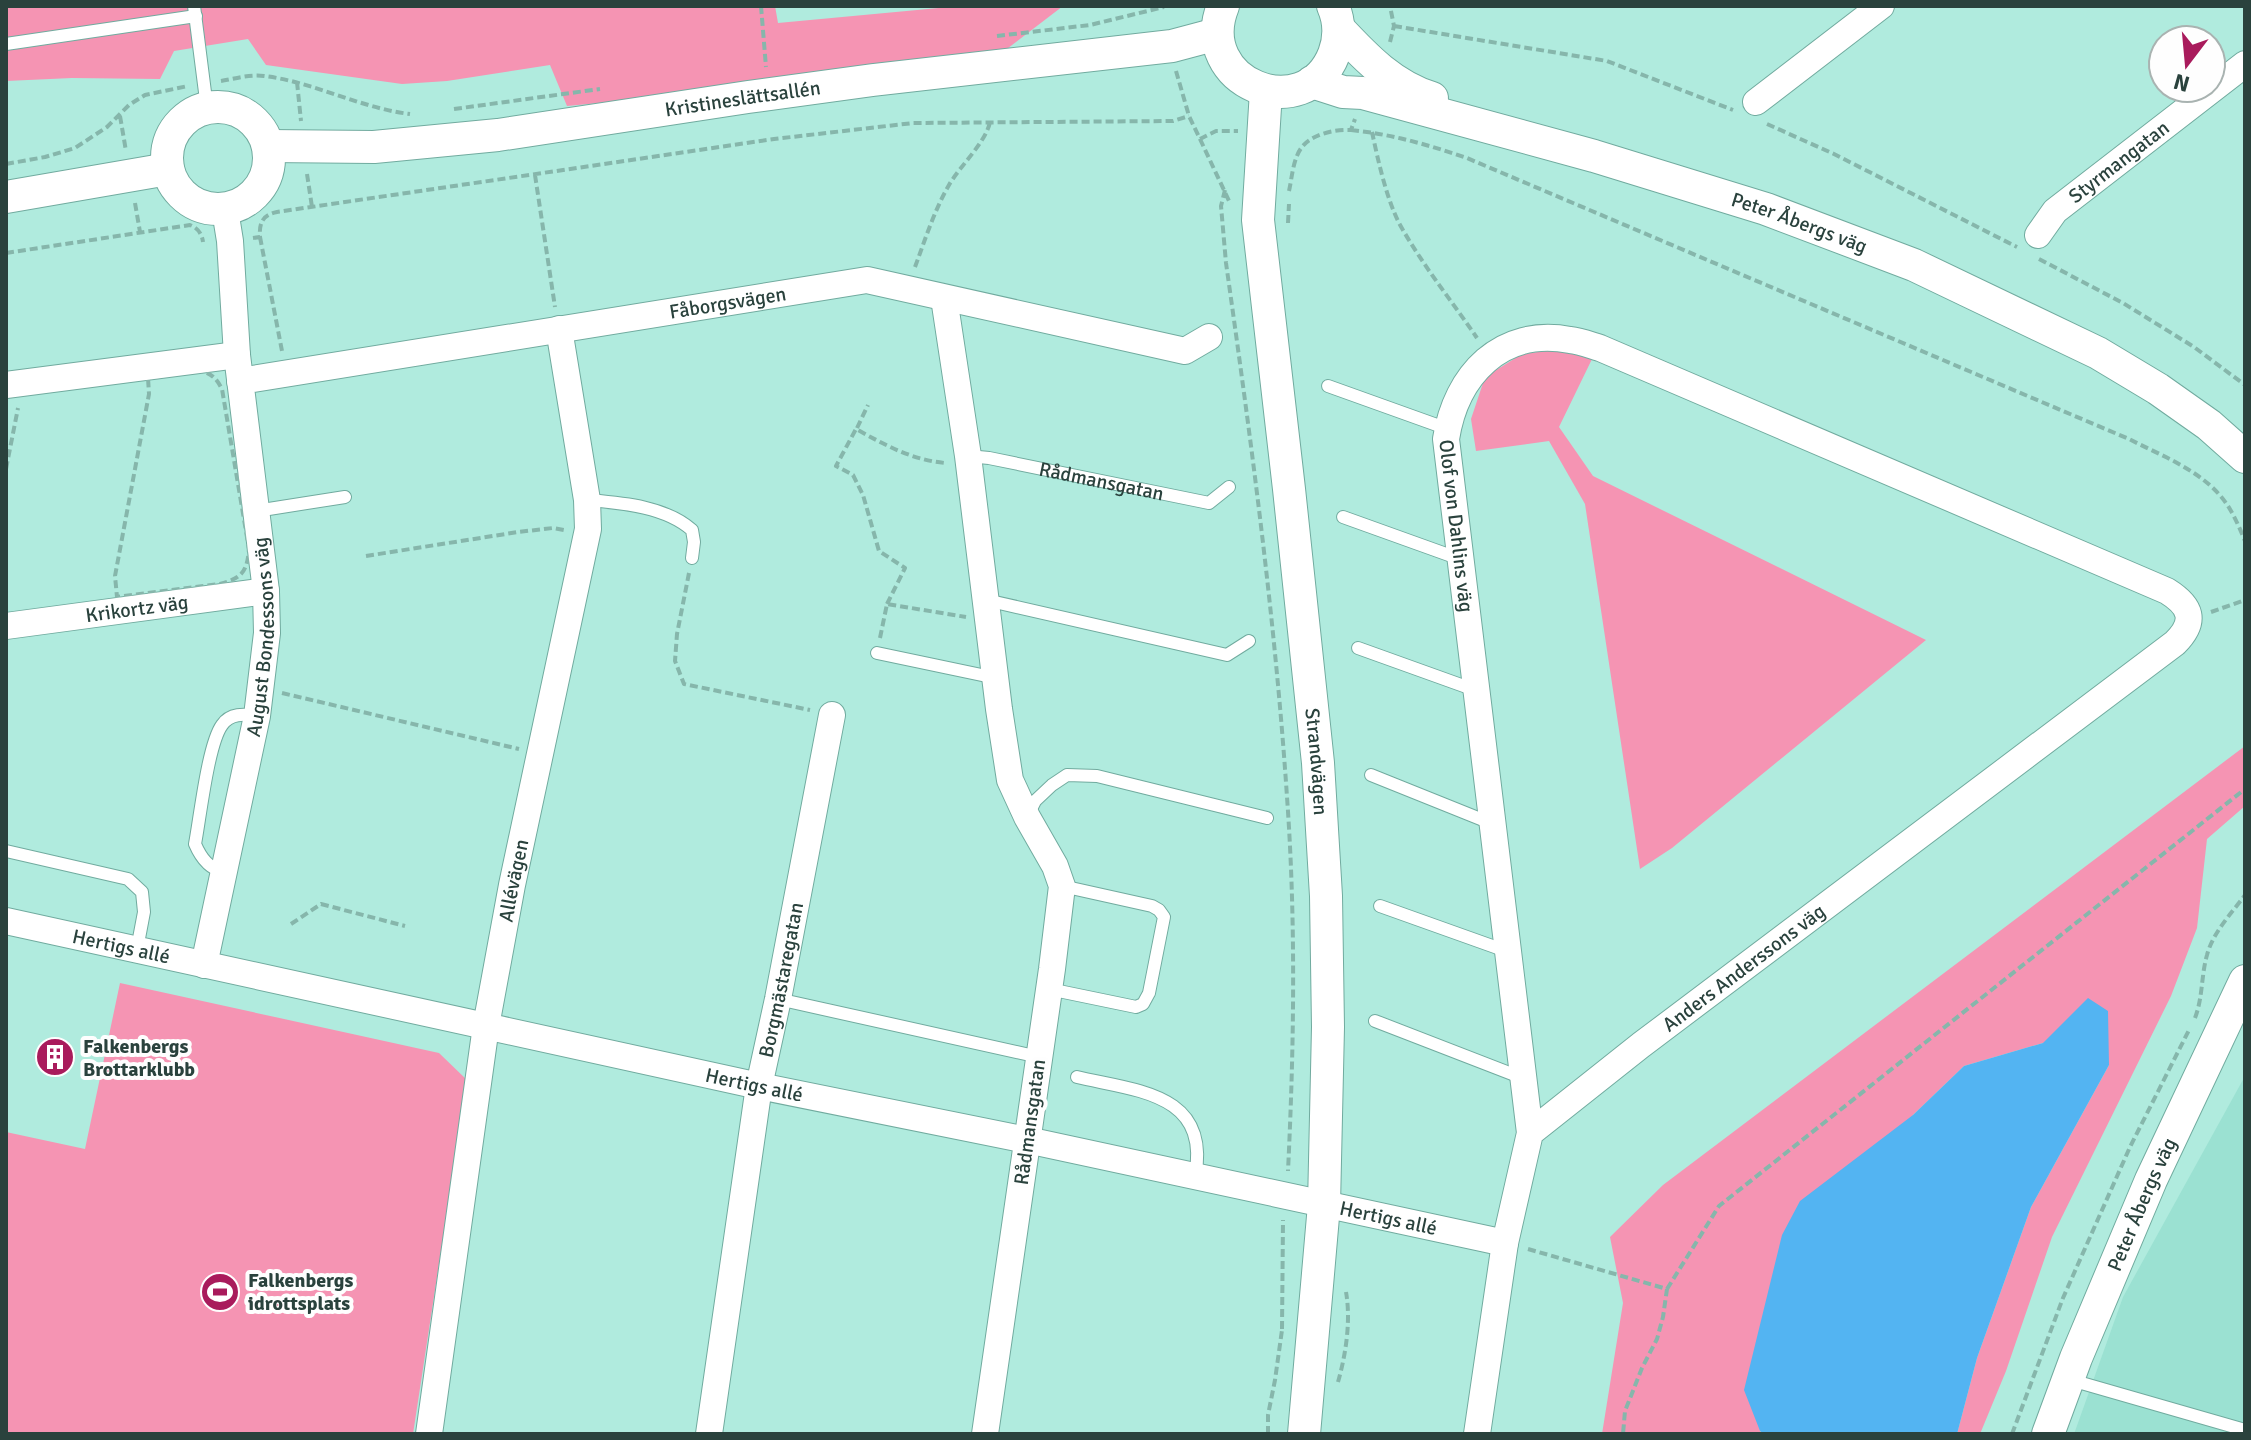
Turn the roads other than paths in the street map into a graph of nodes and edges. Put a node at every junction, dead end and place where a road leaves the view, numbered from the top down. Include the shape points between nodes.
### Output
1 (1881, 6) edge
2 (195, 11) edge
3 (1336, 17) edge
4 (1220, 20) edge
5 (6, 44) edge
6 (2245, 64) edge
7 (1312, 82) junction
8 (1266, 91) junction
9 (205, 96) junction
10 (1753, 113) road end
11 (268, 146) junction
12 (168, 169) junction
13 (6, 197) edge
14 (225, 210) junction
15 (2034, 248) road end
16 (944, 298) junction
17 (559, 329) junction
18 (1209, 337) dead end
19 (239, 368) junction
20 (15, 384) edge
21 (1328, 386) dead end
22 (1448, 429) junction
23 (2245, 434) edge
24 (2245, 457) edge
25 (968, 460) junction
26 (1229, 487) dead end
27 (345, 497) dead end
28 (587, 500) junction
29 (256, 511) junction
30 (1343, 517) dead end
31 (692, 558) road end
32 (1461, 559) junction
33 (266, 591) junction
34 (986, 610) junction
35 (2189, 613) joint
36 (6, 626) edge
37 (1249, 641) dead end
38 (1358, 648) dead end
39 (877, 653) road end
40 (996, 678) junction
41 (1477, 691) junction
42 (832, 715) road end
43 (257, 716) junction
44 (1371, 775) dead end
45 (1027, 817) junction
46 (1267, 818) dead end
47 (1493, 824) junction
48 (6, 851) edge
49 (224, 872) junction
50 (1062, 886) junction
51 (1380, 906) dead end
52 (6, 921) edge
53 (137, 949) junction
54 (1509, 952) junction
55 (204, 965) junction
56 (2245, 981) edge
57 (1049, 989) junction
58 (778, 999) junction
59 (1375, 1021) dead end
60 (486, 1026) junction
61 (1039, 1057) junction
62 (1077, 1077) dead end
63 (1525, 1079) junction
64 (759, 1086) junction
65 (1530, 1133) junction
66 (1027, 1140) junction
67 (1195, 1177) junction
68 (1324, 1205) junction
69 (1505, 1243) junction
70 (2068, 1379) junction
71 (2245, 1430) edge
72 (429, 1434) edge
73 (709, 1434) edge
74 (985, 1434) edge
75 (1304, 1434) edge
76 (1477, 1434) edge
77 (2048, 1434) edge

1 - 10 street
2 - 5 lane
2 - 9 lane
3 - 7 street via 1334,56
3 - 23 street, Peter Åbergs väg via 1376,67 1419,94 1766,193 1904,242 2056,311 2143,358
4 - 8 street via 1223,57 1244,81
4 - 11 street, Kristineslättsallén via 1172,46 858,82 484,137 374,147
6 - 15 street, Styrmangatan via 2055,211
7 - 8 street via 1289,91
7 - 24 street, Peter Åbergs väg via 1594,156 1766,209 1914,265 2098,353 2209,425
8 - 68 street, Strandvägen via 1258,220 1320,792 1326,896
9 - 11 street via 248,117
9 - 12 street via 175,131
11 - 14 street via 269,170 258,191
12 - 13 street
12 - 14 street via 188,200
14 - 19 street, August Bondessons väg
16 - 17 street, Fåborgsvägen via 867,280
16 - 18 street, Fåborgsvägen via 1185,351
16 - 25 street
17 - 19 street, Fåborgsvägen via 287,373
17 - 28 street, Allévägen
19 - 20 street, Fåborgsvägen
19 - 29 street, August Bondessons väg
21 - 22 lane
22 - 32 street, Olof von Dahlins väg
22 - 35 street, Olof von Dahlins väg via 1469,377 1490,356 1516,343 1569,339 2167,591
25 - 26 lane, Rådmansgatan via 1209,503
25 - 34 street
27 - 29 lane
28 - 31 lane via 673,516 692,530
28 - 60 street, Allévägen via 588,529
29 - 33 street, August Bondessons väg
30 - 32 lane
32 - 41 street, Olof von Dahlins väg
33 - 36 street, Krikortz väg via 118,604
33 - 43 street, August Bondessons väg via 267,633
34 - 37 lane via 1227,655
34 - 40 street
35 - 65 street, Anders Anderssons väg via 2184,634 2175,643
38 - 41 lane
39 - 40 lane
40 - 45 street via 1010,780
41 - 47 street, Olof von Dahlins väg
42 - 58 street, Borgmästaregatan
43 - 49 street, August Bondessons väg
43 - 49 lane via 233,716 223,723 213,747 195,844 207,864
44 - 47 lane
45 - 46 lane via 1035,801 1067,775 1097,776
45 - 50 street
47 - 54 street, Olof von Dahlins väg
48 - 53 lane via 128,879 142,892
49 - 55 street, August Bondessons väg
50 - 57 street, Rådmansgatan
50 - 57 lane via 1152,906 1164,917 1143,1004 1136,1007
51 - 54 lane
52 - 53 street, Hertigs allé
53 - 55 street, Hertigs allé
54 - 63 street, Olof von Dahlins väg
55 - 60 street, Hertigs allé
56 - 70 street, Peter Åbergs väg via 2151,1180
57 - 61 street, Rådmansgatan
58 - 61 lane
58 - 64 street, Borgmästaregatan
59 - 63 lane
60 - 64 street, Hertigs allé
60 - 72 street, Allévägen
61 - 66 street, Rådmansgatan
62 - 67 lane via 1150,1094 1184,1113 1199,1154
63 - 65 street, Olof von Dahlins väg
64 - 66 street, Hertigs allé
64 - 73 street, Borgmästaregatan
65 - 69 street
66 - 67 street, Hertigs allé
66 - 74 street, Rådmansgatan
67 - 68 street, Hertigs allé
68 - 69 street, Hertigs allé
68 - 75 street, Strandvägen
69 - 76 street
70 - 71 lane
70 - 77 street, Peter Åbergs väg

